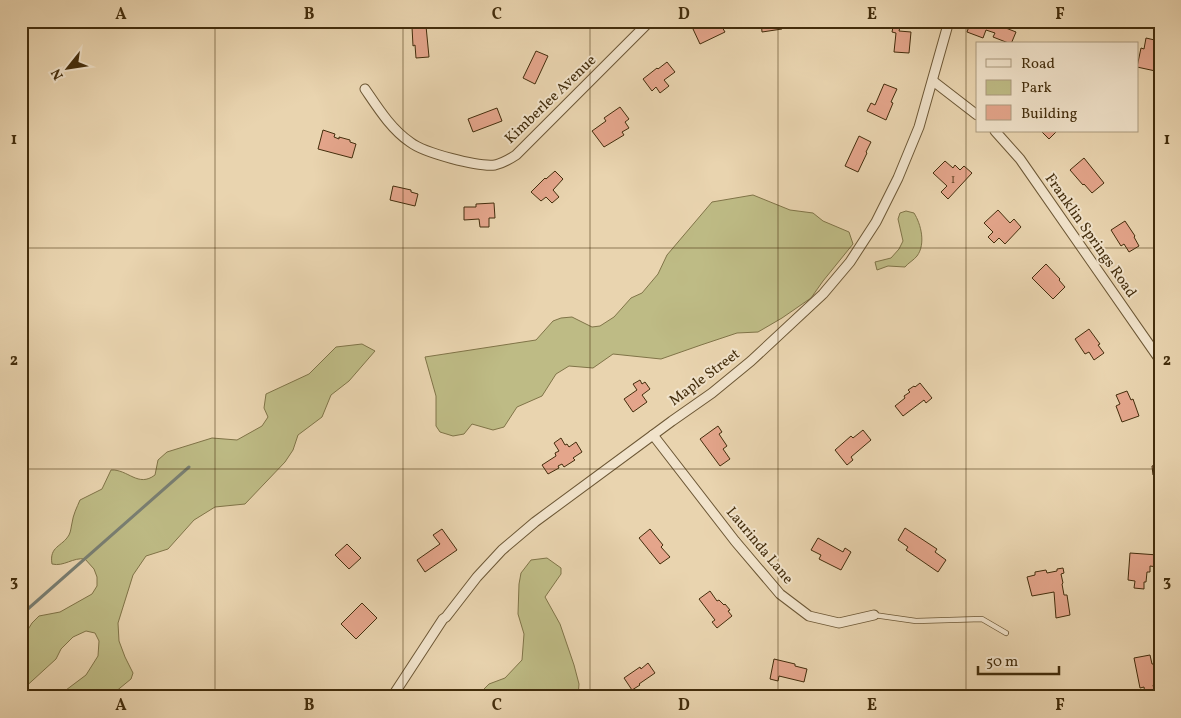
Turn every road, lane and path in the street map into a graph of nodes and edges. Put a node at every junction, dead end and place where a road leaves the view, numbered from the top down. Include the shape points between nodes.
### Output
1 (650, 21) edge
2 (949, 21) edge
3 (933, 81) junction
4 (365, 89) dead end
5 (976, 114) edge
6 (996, 132) edge
7 (1160, 360) edge
8 (653, 435) junction
9 (874, 615) joint
10 (1006, 633) dead end
11 (392, 697) edge

1 - 4 street, Kimberlee Avenue via 516,155 497,164 471,164 411,144
2 - 3 street, Maple Street
3 - 5 street
3 - 8 street, Maple Street via 898,178 876,222 850,262 823,294 751,361
6 - 7 street, Franklin Springs Road via 1020,159
8 - 9 street, Laurinda Lane via 780,594 809,616 839,623
8 - 11 street, Maple Street via 502,550 443,619
9 - 10 lane via 916,621 982,618

